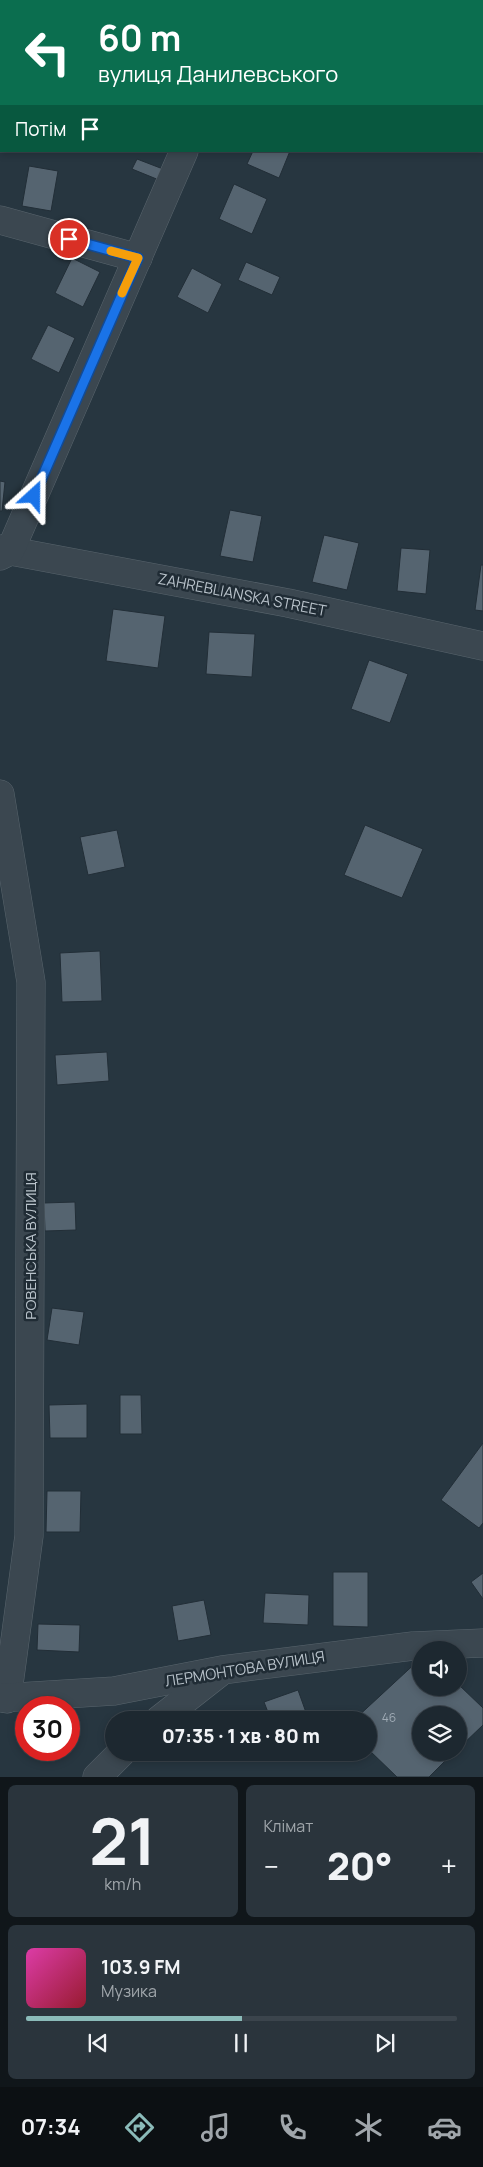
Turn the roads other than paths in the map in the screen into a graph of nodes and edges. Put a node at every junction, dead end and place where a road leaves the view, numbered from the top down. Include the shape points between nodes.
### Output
1 (184, 152) edge
2 (0, 220) edge
3 (138, 258) junction
4 (3, 552) edge
5 (483, 646) edge
6 (0, 794) edge
7 (483, 1643) edge
8 (222, 1670) junction
9 (4, 1698) edge
10 (170, 1711) edge
11 (113, 1761) edge
12 (97, 1777) edge

1 - 3 street
2 - 3 street
3 - 4 street
4 - 5 street, ZAHREBLIANSKA STREET via 288,603
6 - 9 street, РОВЕНСЬКА ВУЛИЦЯ via 31,992 29,1536
7 - 8 street, ЛЕРМОНТОВА ВУЛИЦЯ via 413,1646
8 - 9 street, ЛЕРМОНТОВА ВУЛИЦЯ via 114,1691
8 - 10 street
11 - 12 street

